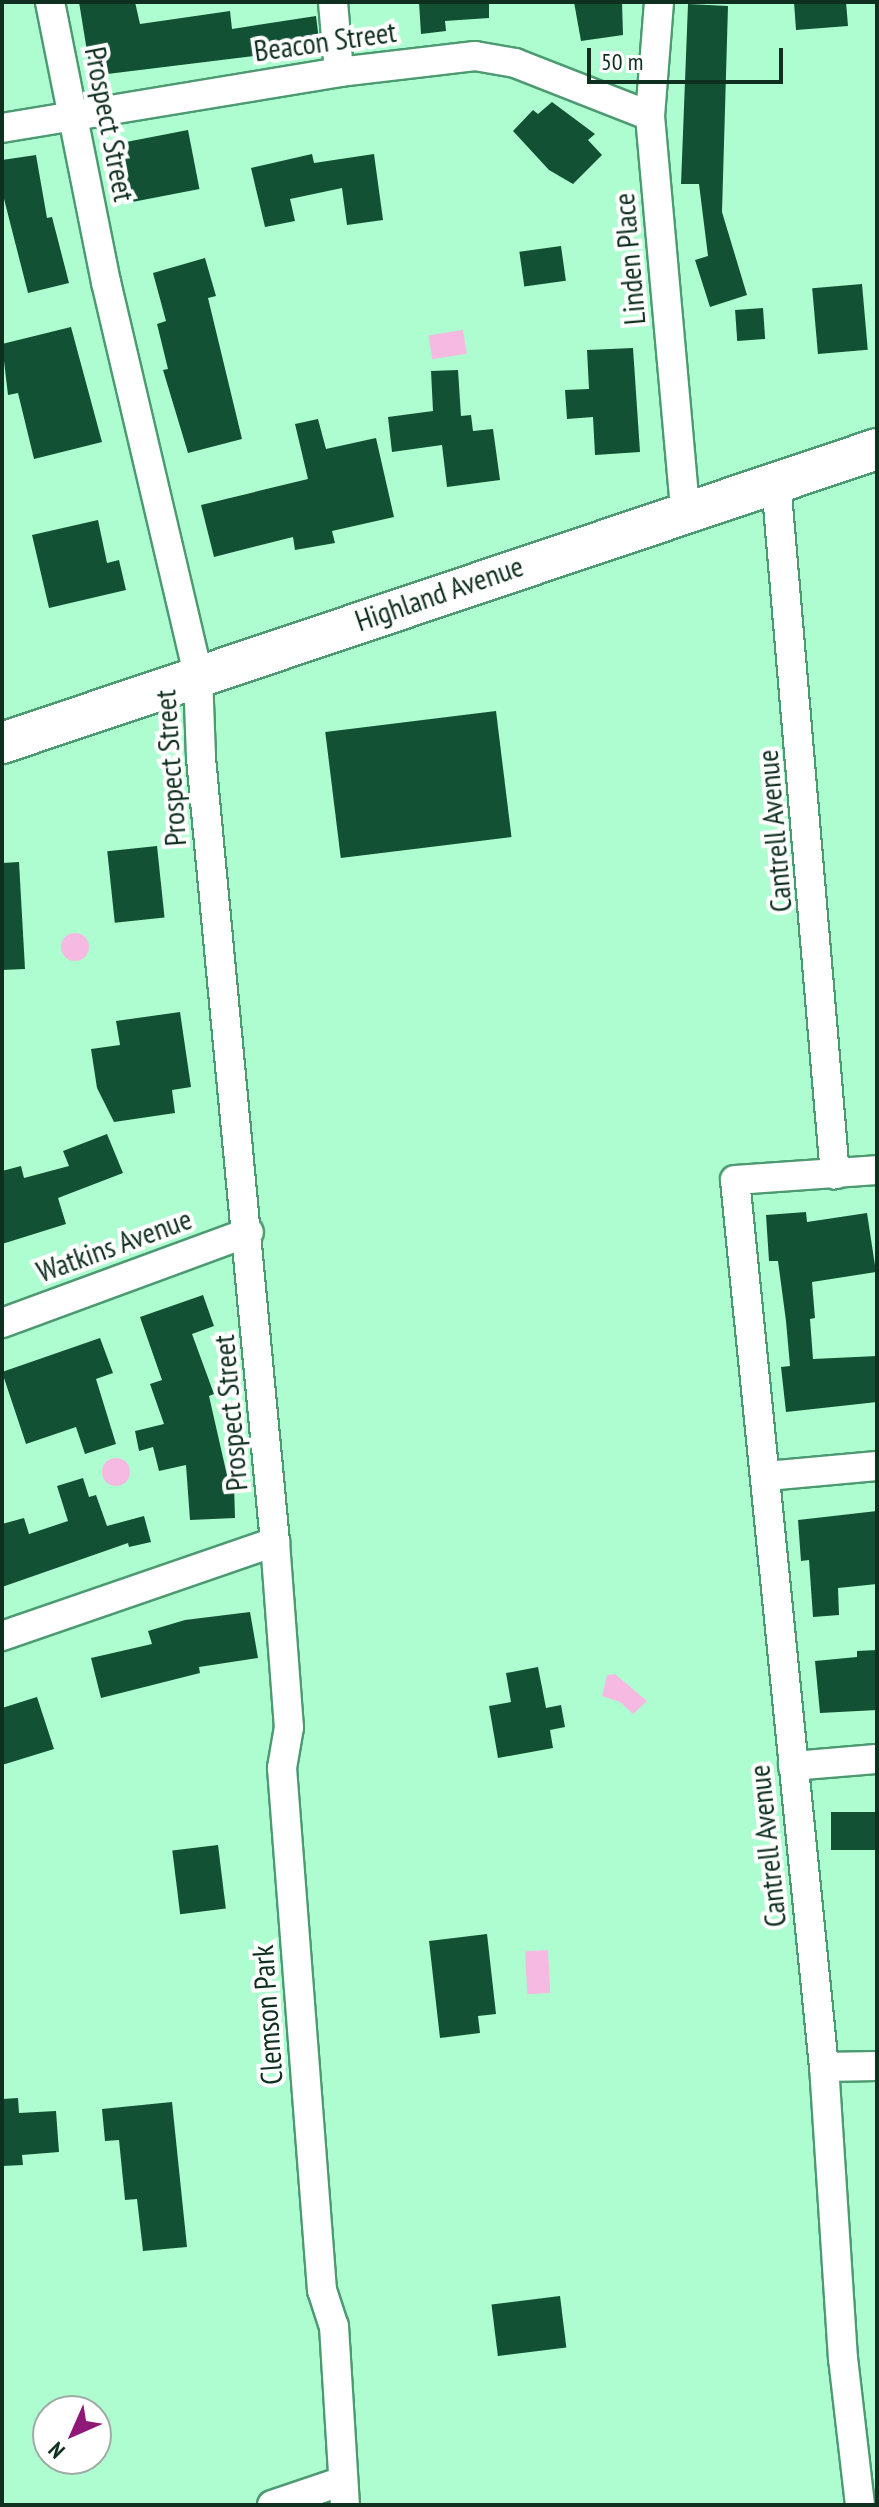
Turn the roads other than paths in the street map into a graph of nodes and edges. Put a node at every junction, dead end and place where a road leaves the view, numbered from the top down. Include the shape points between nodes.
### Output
1 (50, 2) edge
2 (333, 2) edge
3 (659, 2) edge
4 (339, 72) junction
5 (76, 113) junction
6 (650, 116) junction
7 (2, 128) edge
8 (877, 449) edge
9 (776, 482) junction
10 (685, 510) junction
11 (198, 675) junction
12 (2, 743) edge
13 (877, 1170) edge
14 (835, 1174) junction
15 (249, 1232) junction
16 (2, 1323) edge
17 (877, 1466) edge
18 (767, 1476) junction
19 (275, 1542) junction
20 (2, 1636) edge
21 (877, 1759) edge
22 (793, 1766) junction
23 (877, 2066) edge
24 (824, 2067) junction
25 (344, 2493) edge
26 (272, 2505) edge
27 (860, 2505) edge

1 - 5 street, Prospect Street
2 - 4 street
3 - 6 street, Linden Place
4 - 5 street, Beacon Street
4 - 6 street, Beacon Street via 475,56 515,63
5 - 7 street, Beacon Street
5 - 11 street, Prospect Street via 106,282
6 - 10 street, Linden Place
8 - 9 street, Highland Avenue
9 - 10 street, Highland Avenue
9 - 14 street, Cantrell Avenue
10 - 11 street, Highland Avenue
11 - 12 street, Highland Avenue
11 - 15 street, Prospect Street via 201,758
13 - 14 street
14 - 18 street, Cantrell Avenue via 735,1180
15 - 16 street, Watkins Avenue
15 - 19 street, Prospect Street
17 - 18 street
18 - 22 street, Cantrell Avenue
19 - 20 street
19 - 25 street, Clemson Park via 289,1727 282,1768 322,2290 334,2326
21 - 22 street
22 - 24 street, Cantrell Avenue
23 - 24 street
24 - 27 street, Cantrell Avenue via 843,2359
25 - 26 street, Clemson Park

